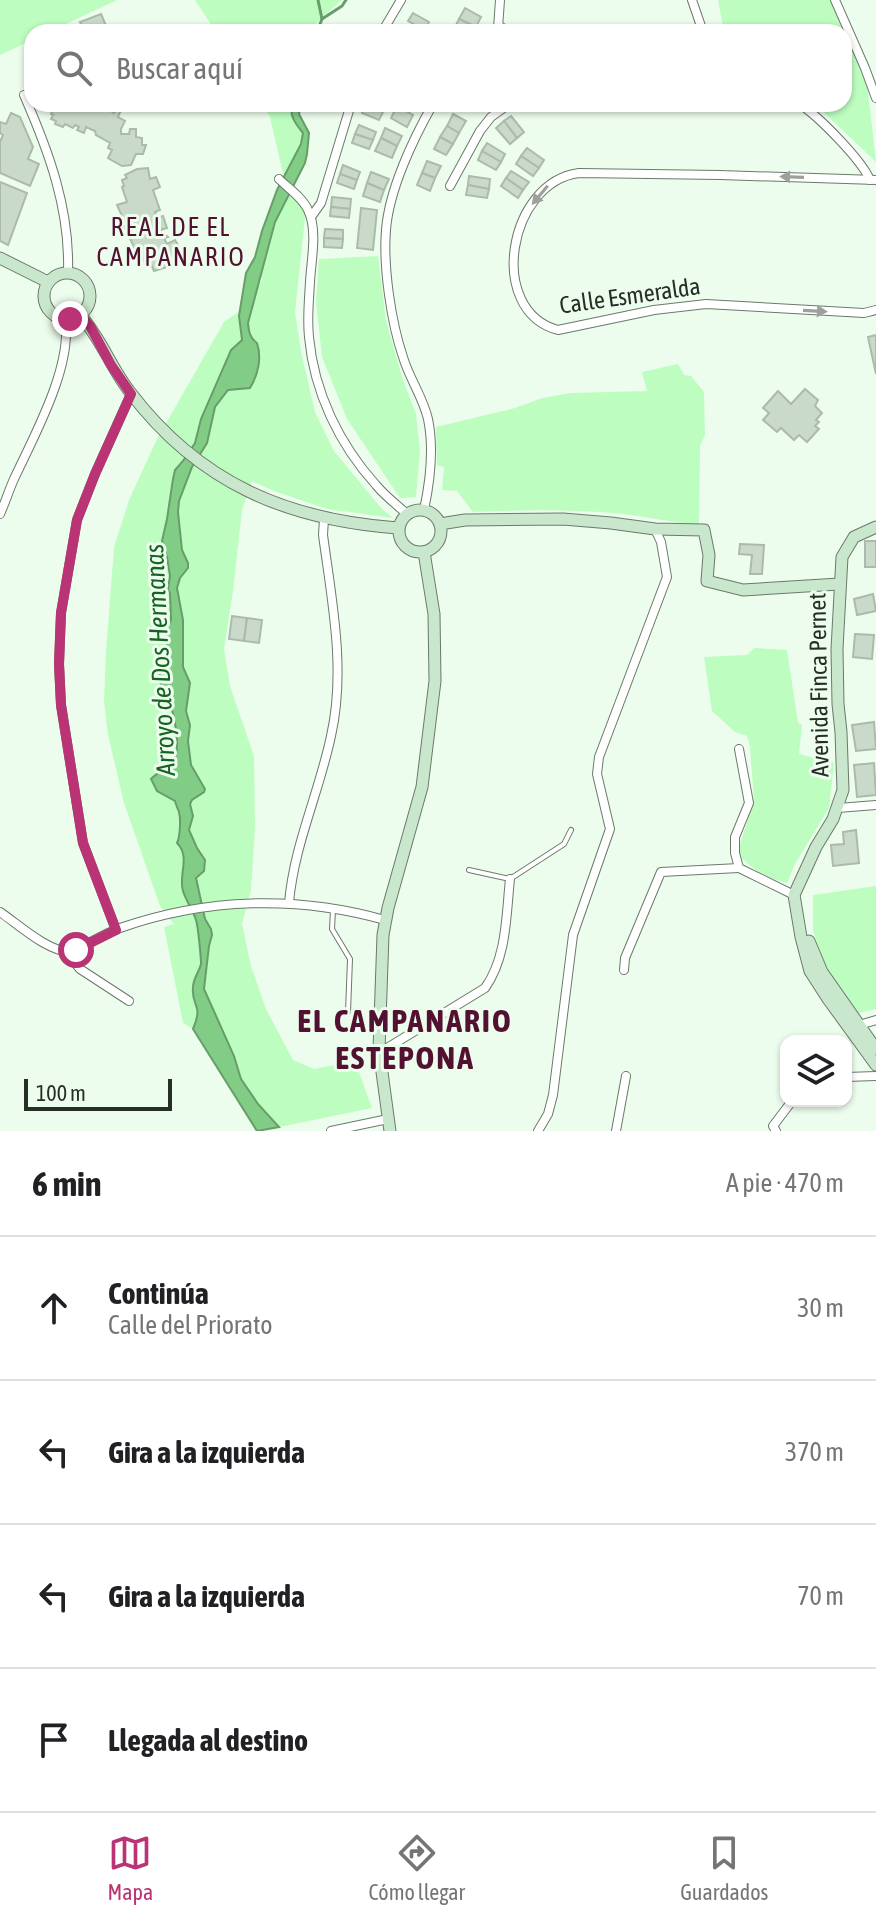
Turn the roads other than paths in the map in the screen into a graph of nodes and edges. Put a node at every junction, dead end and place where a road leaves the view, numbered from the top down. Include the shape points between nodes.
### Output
1 (401, 0) edge
2 (500, 0) edge
3 (692, 0) edge
4 (835, 0) edge
5 (387, 24) edge
6 (495, 24) edge
7 (700, 24) edge
8 (846, 24) edge
9 (852, 39) edge
10 (876, 98) edge
11 (31, 112) edge
12 (349, 112) edge
13 (429, 112) edge
14 (498, 112) edge
15 (809, 112) edge
16 (279, 179) dead end
17 (873, 180) edge
18 (450, 186) dead end
19 (311, 217) junction
20 (0, 258) edge
21 (68, 272) junction
22 (48, 282) junction
23 (876, 310) edge
24 (80, 315) junction
25 (65, 319) junction
26 (131, 394) junction
27 (424, 510) junction
28 (0, 514) edge
29 (407, 514) junction
30 (324, 519) junction
31 (440, 524) junction
32 (876, 527) edge
33 (398, 528) junction
34 (655, 529) junction
35 (424, 552) junction
36 (839, 584) junction
37 (739, 749) dead end
38 (876, 805) edge
39 (838, 808) junction
40 (571, 830) dead end
41 (739, 868) junction
42 (469, 870) dead end
43 (510, 879) junction
44 (794, 895) junction
45 (289, 903) junction
46 (333, 910) junction
47 (0, 912) edge
48 (385, 920) junction
49 (116, 930) junction
50 (66, 952) junction
51 (624, 970) dead end
52 (129, 1001) dead end
53 (348, 1012) dead end
54 (876, 1020) edge
55 (859, 1025) junction
56 (876, 1049) edge
57 (379, 1053) junction
58 (876, 1065) edge
59 (626, 1076) dead end
60 (876, 1076) edge
61 (852, 1077) edge
62 (787, 1107) edge
63 (389, 1125) edge
64 (331, 1131) edge
65 (538, 1131) edge
66 (616, 1131) edge
67 (776, 1131) edge

1 - 5 street
2 - 6 street
3 - 7 street
4 - 8 street
9 - 10 street
11 - 21 street via 54,169
12 - 19 street via 321,203
13 - 27 street via 395,187 386,228 393,315 428,419
14 - 18 street via 480,131
15 - 17 street
16 - 19 street via 307,206
17 -> 23 street, Calle Esmeralda via 567,175 542,189 512,254 523,302 538,321 558,330 706,304
19 - 29 street via 309,337 316,375 346,447
20 - 22 street
21 - 22 street
21 - 24 street via 79,275 90,289 88,306
22 - 25 street via 45,303
24 - 25 street
24 - 26 street
25 - 28 street via 67,333 48,407
26 - 30 street via 174,442 204,465 244,490
26 - 49 street via 77,520 61,613 59,664 83,843
27 - 29 street
27 - 31 street
29 - 33 street
30 - 33 street
30 - 45 street via 338,684 332,734 297,849
31 - 34 street via 563,519
31 - 35 street via 437,544
32 - 36 street, Avenida Finca Pernet via 854,537 842,557
33 - 35 street via 408,548
34 - 36 street via 704,530 707,581 743,590
34 - 65 street via 667,577 599,757 597,774 610,829 573,935 553,1095
35 - 48 street via 435,647 429,744
36 - 39 street, Avenida Finca Pernet via 843,790
37 - 41 street via 749,803 735,837
38 - 39 street
39 - 44 street, Avenida Finca Pernet
40 - 43 lane via 564,844
41 - 44 street
41 - 51 street via 661,872
42 - 43 lane
43 - 57 street via 499,964 485,988
44 - 55 street via 822,972
44 - 58 street via 810,971
45 - 46 street
45 - 49 street via 215,905
46 - 48 street
46 - 53 lane via 332,929 350,959
47 - 50 street
48 - 57 street
49 - 50 street
50 - 52 street via 80,969
54 - 55 street
55 - 56 street
57 - 63 street
59 - 66 street
60 - 61 street
62 - 67 street via 773,1126
63 - 64 street

